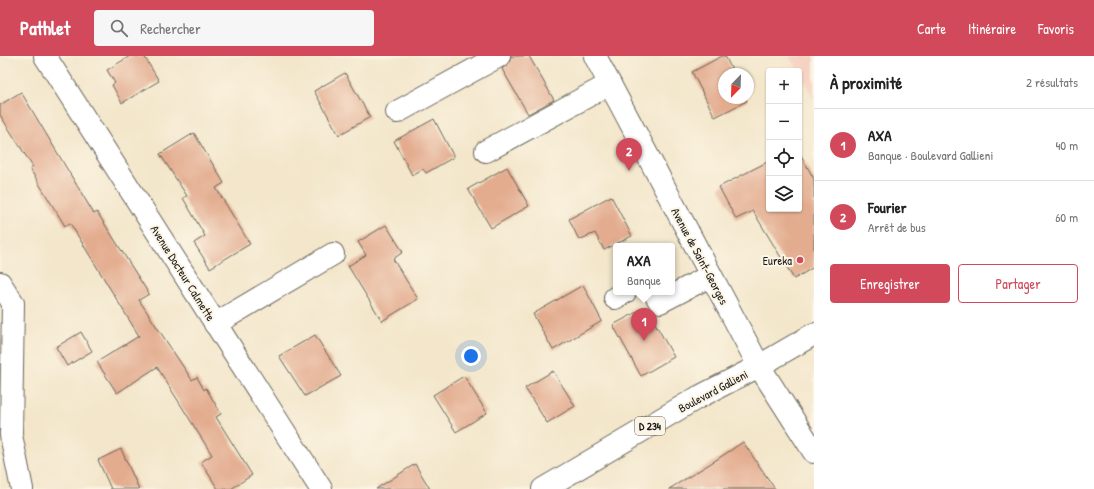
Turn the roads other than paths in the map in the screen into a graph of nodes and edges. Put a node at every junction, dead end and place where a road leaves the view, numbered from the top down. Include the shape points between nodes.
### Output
1 (45, 56) edge
2 (499, 56) edge
3 (595, 56) edge
4 (610, 84) junction
5 (397, 112) dead end
6 (486, 152) dead end
7 (333, 254) dead end
8 (710, 276) junction
9 (0, 283) edge
10 (675, 294) edge
11 (656, 295) edge
12 (673, 295) edge
13 (215, 324) junction
14 (814, 334) edge
15 (759, 366) junction
16 (814, 452) edge
17 (22, 489) edge
18 (321, 489) edge
19 (543, 489) edge

1 - 13 main road, Avenue Docteur Calmette
2 - 5 main road
3 - 4 main road, Avenue de Saint-Georges
4 - 6 main road
4 - 8 main road, Avenue de Saint-Georges
7 - 13 main road
8 - 10 main road
8 - 15 main road, Avenue de Saint-Georges
9 - 17 main road via 12,303 11,436
11 - 12 main road via 660,302
13 - 18 main road, Avenue Docteur Calmette
14 - 15 main road, D 234
15 - 16 main road, Avenue de Saint-Georges
15 - 19 main road, Boulevard Gallieni / D 234 via 697,398

